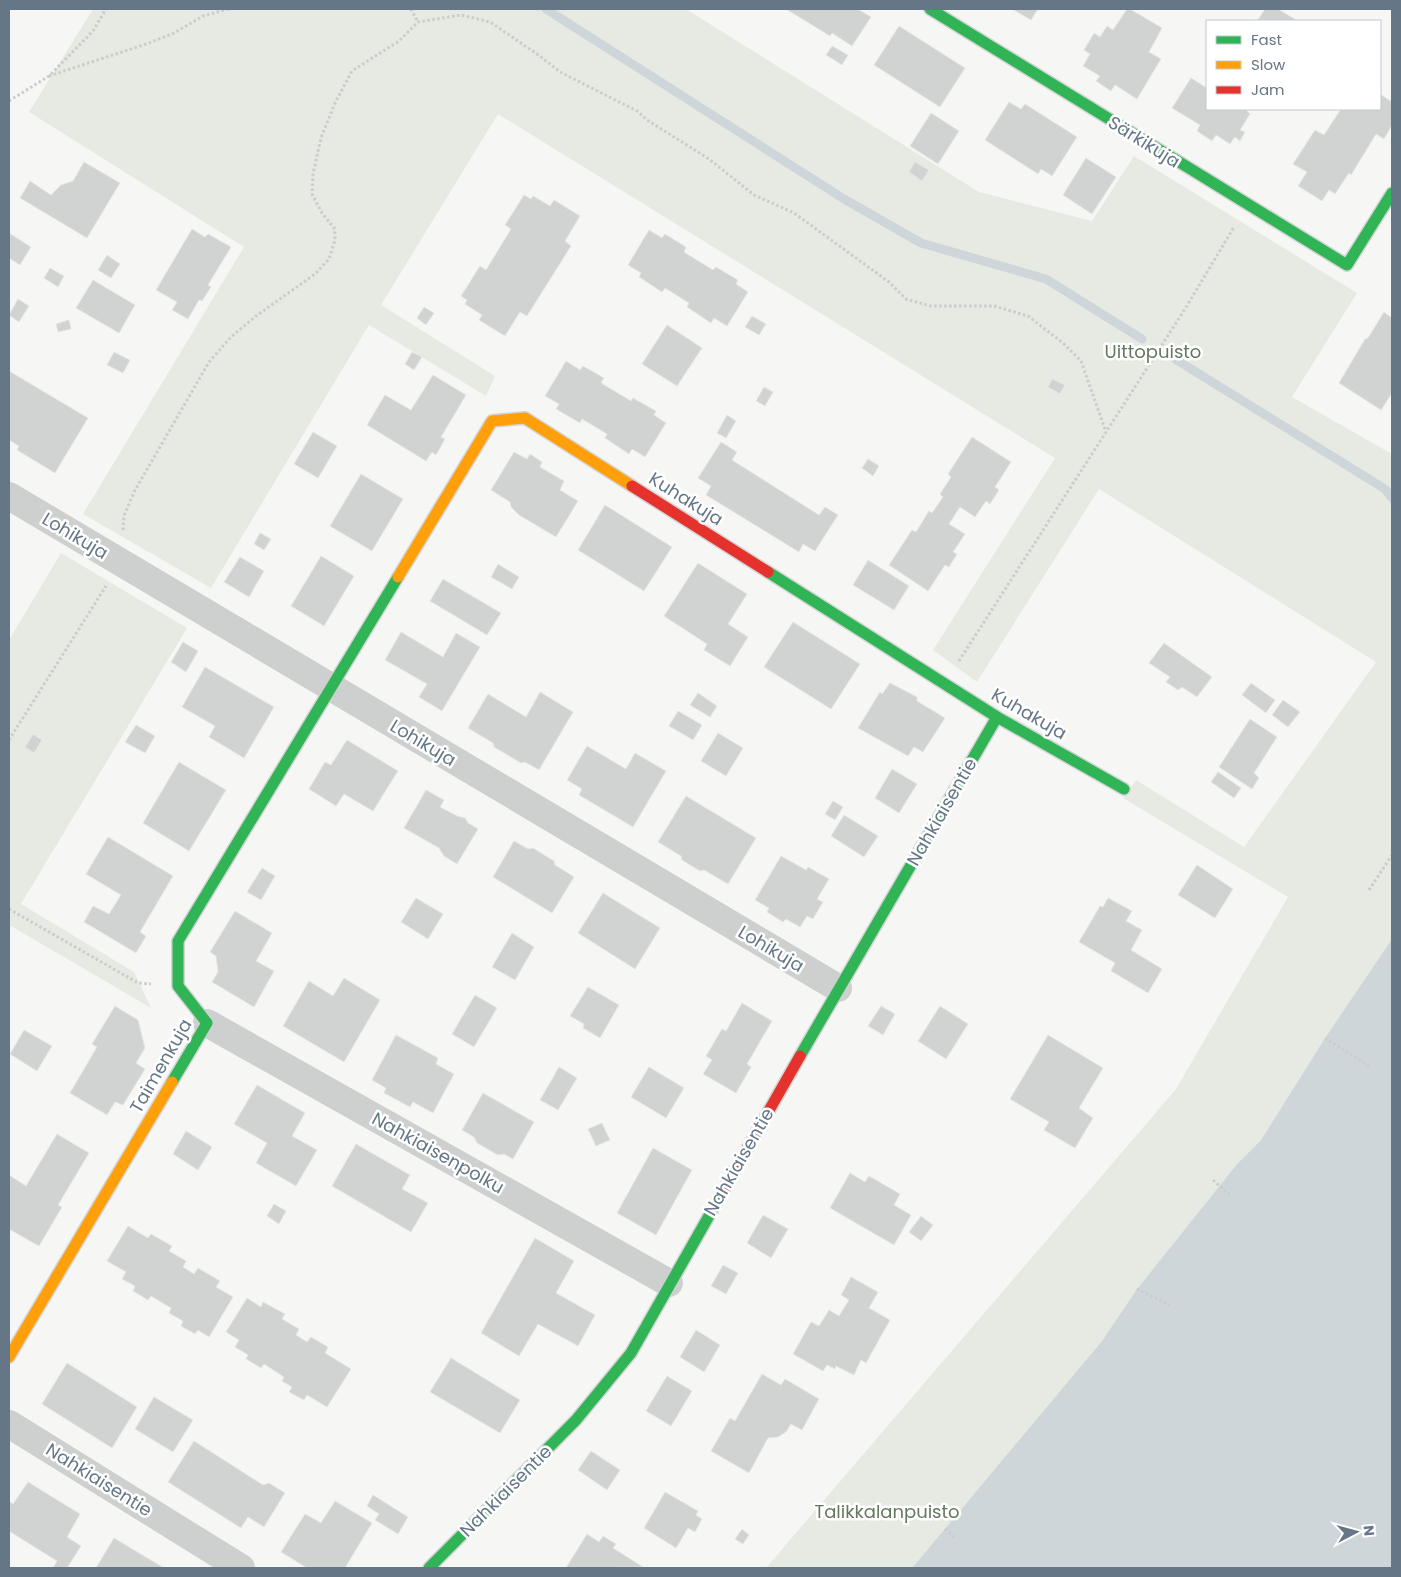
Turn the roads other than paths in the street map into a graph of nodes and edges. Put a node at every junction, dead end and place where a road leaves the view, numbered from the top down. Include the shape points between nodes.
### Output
1 (940, 11) edge
2 (1392, 194) edge
3 (9, 496) edge
4 (330, 688) junction
5 (997, 717) junction
6 (1124, 789) dead end
7 (838, 988) junction
8 (207, 1023) junction
9 (670, 1283) junction
10 (9, 1357) edge
11 (9, 1424) edge
12 (241, 1568) edge
13 (429, 1568) edge

1 - 2 street, Särkikuja via 1347,265
3 - 4 street, Lohikuja
4 - 5 street, Kuhakuja via 492,421 525,418
4 - 7 street, Lohikuja
4 - 8 street, Taimenkuja via 178,941 178,986
5 - 6 street, Kuhakuja
5 - 7 street, Nahkiaisentie
7 - 9 street, Nahkiaisentie
8 - 9 street, Nahkiaisenpolku
8 - 10 street, Taimenkuja
9 - 13 street, Nahkiaisentie via 631,1353 576,1420
11 - 12 street, Nahkiaisentie

